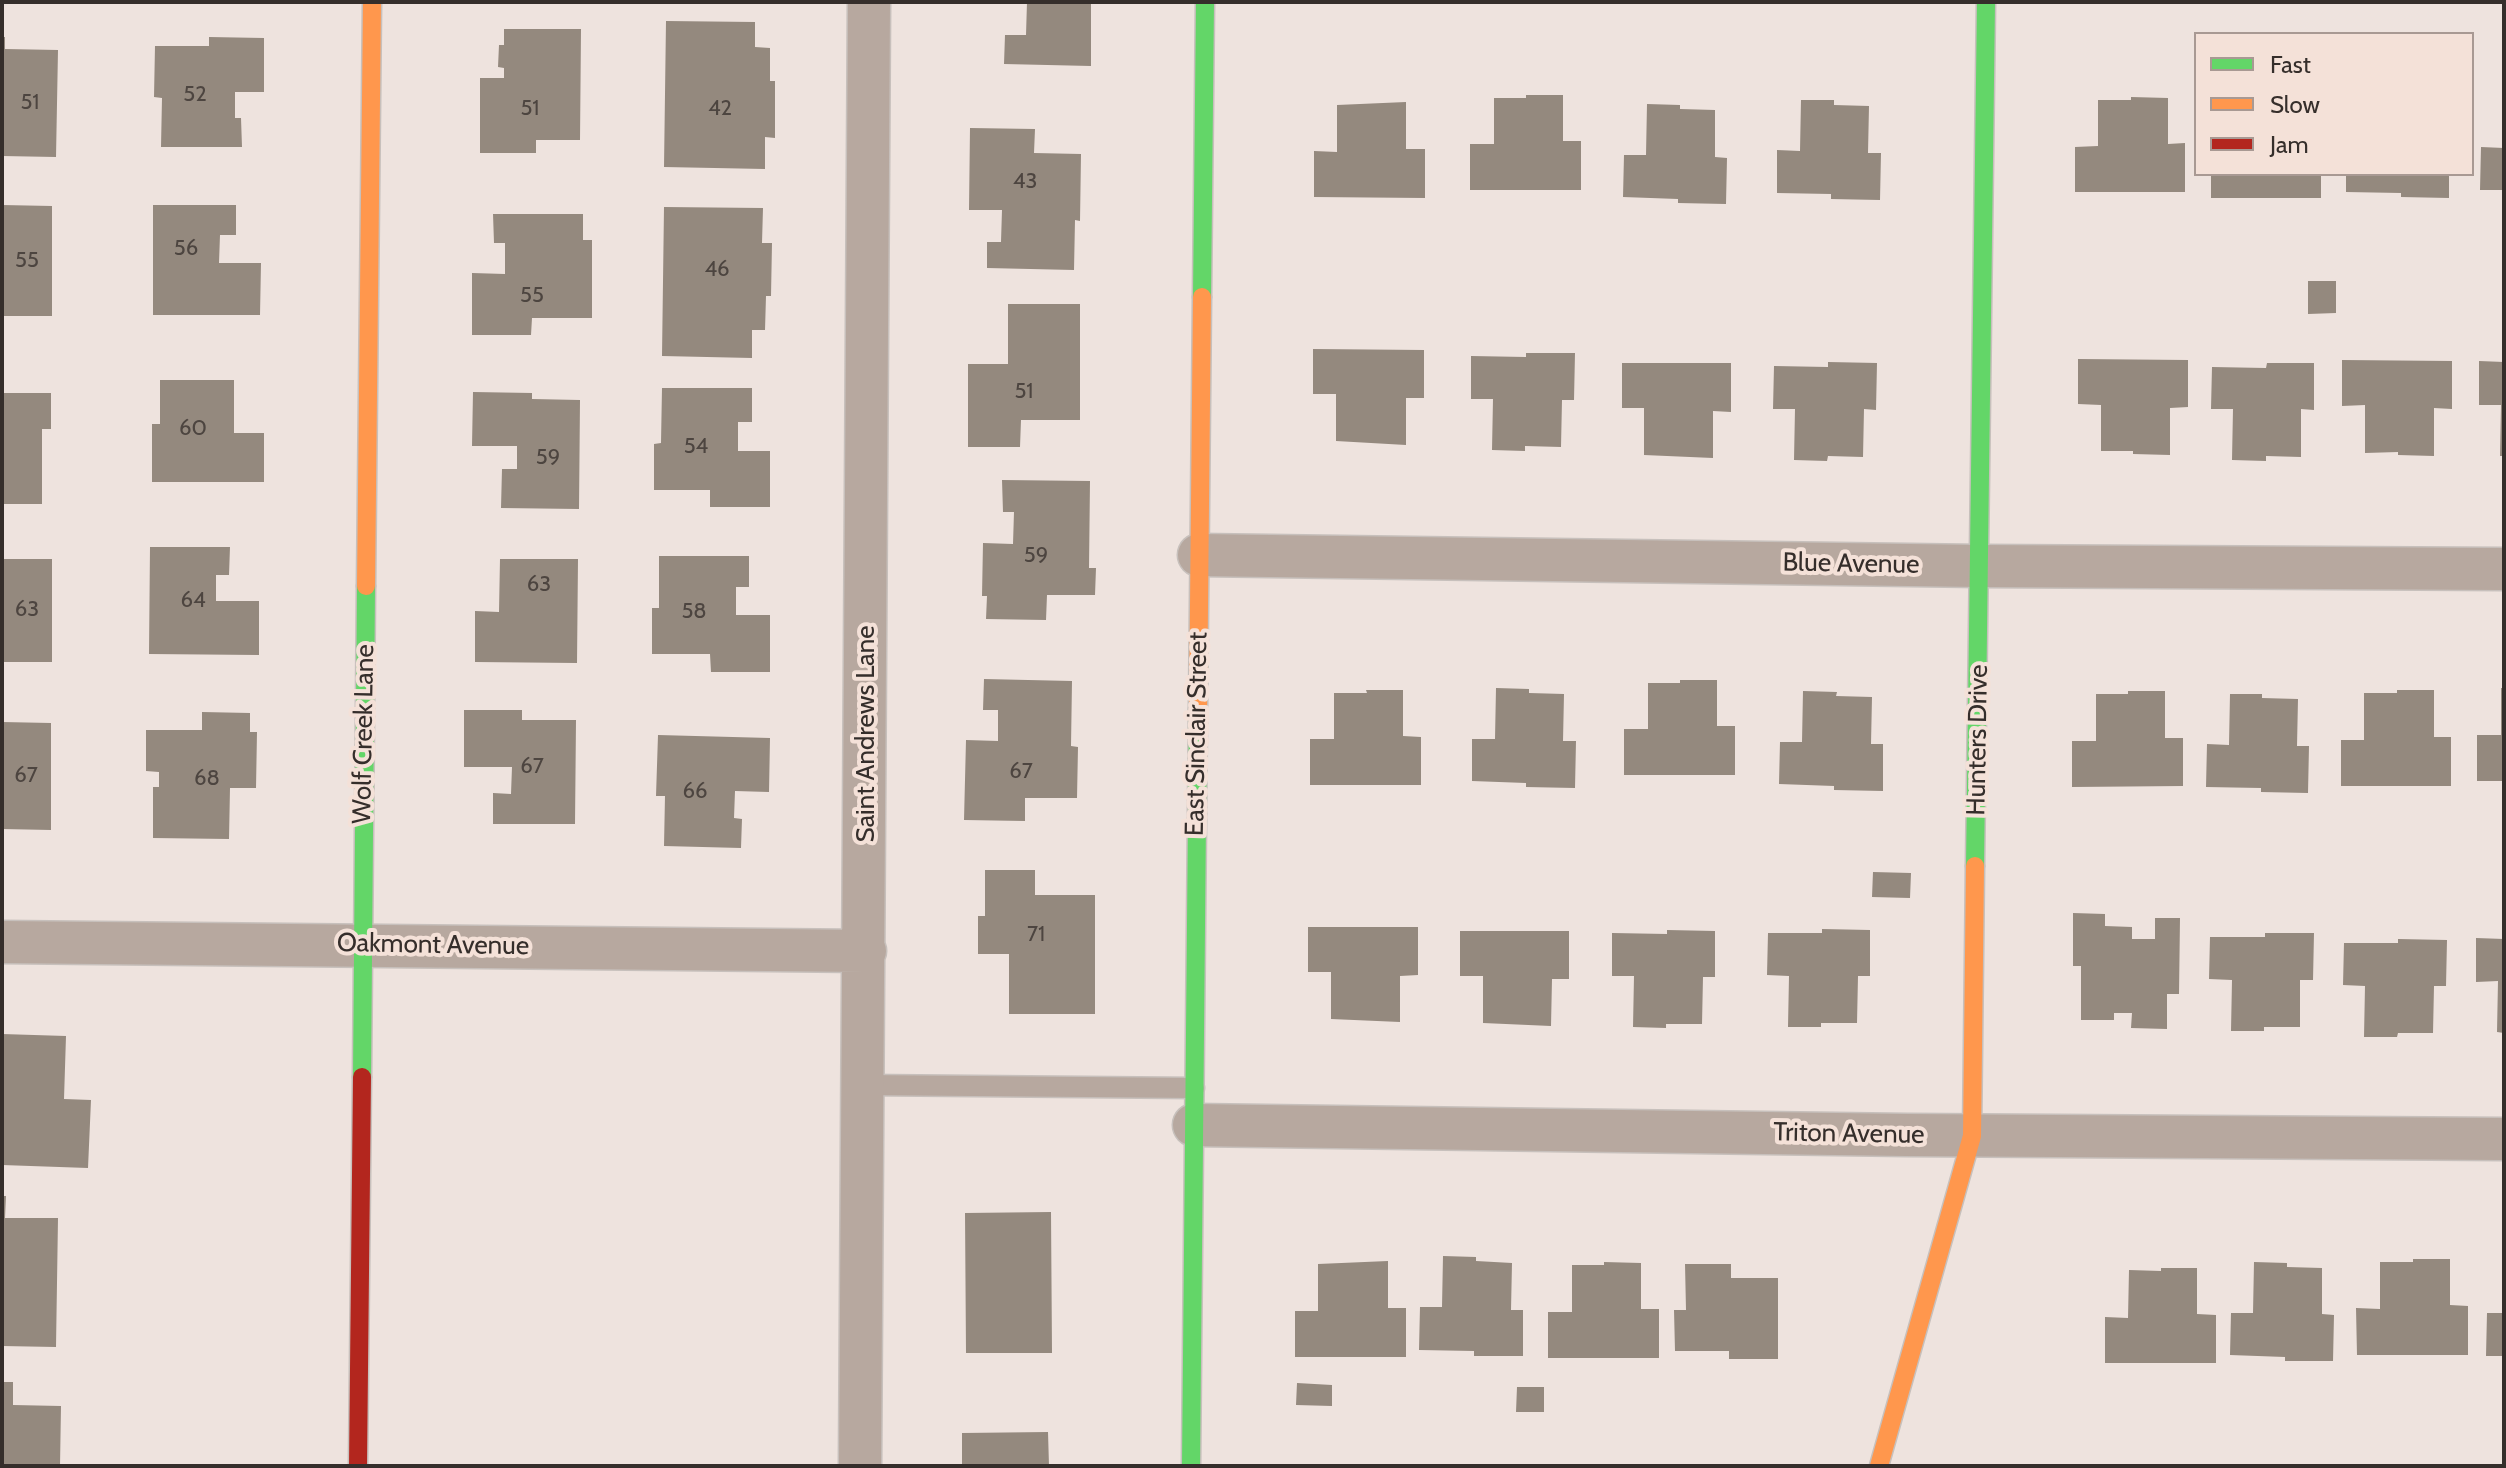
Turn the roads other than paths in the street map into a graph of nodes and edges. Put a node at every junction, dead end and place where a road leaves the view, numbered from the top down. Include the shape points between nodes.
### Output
1 (372, 2) edge
2 (869, 2) edge
3 (1205, 2) edge
4 (1986, 2) edge
5 (1199, 555) junction
6 (1980, 566) junction
7 (2504, 569) edge
8 (2, 942) edge
9 (363, 944) junction
10 (865, 951) junction
11 (864, 1085) junction
12 (1194, 1106) junction
13 (1972, 1136) junction
14 (2504, 1139) edge
15 (358, 1466) edge
16 (860, 1466) edge
17 (1191, 1466) edge
18 (1879, 1466) edge

1 - 9 street, Wolf Creek Lane
2 - 10 street, Saint Andrews Lane
3 - 5 street, East Sinclair Street
4 - 6 street, Hunters Drive
5 - 6 street, Blue Avenue
5 - 12 street, East Sinclair Street
6 - 7 street, Blue Avenue
6 - 13 street, Hunters Drive
8 - 9 street, Oakmont Avenue
9 - 10 street, Oakmont Avenue
9 - 15 street, Wolf Creek Lane
10 - 11 street, Saint Andrews Lane
11 - 12 lane
11 - 16 street, Saint Andrews Lane
12 - 13 street, Triton Avenue
12 - 17 street, East Sinclair Street
13 - 14 street, Triton Avenue
13 - 18 street, Hunters Drive

